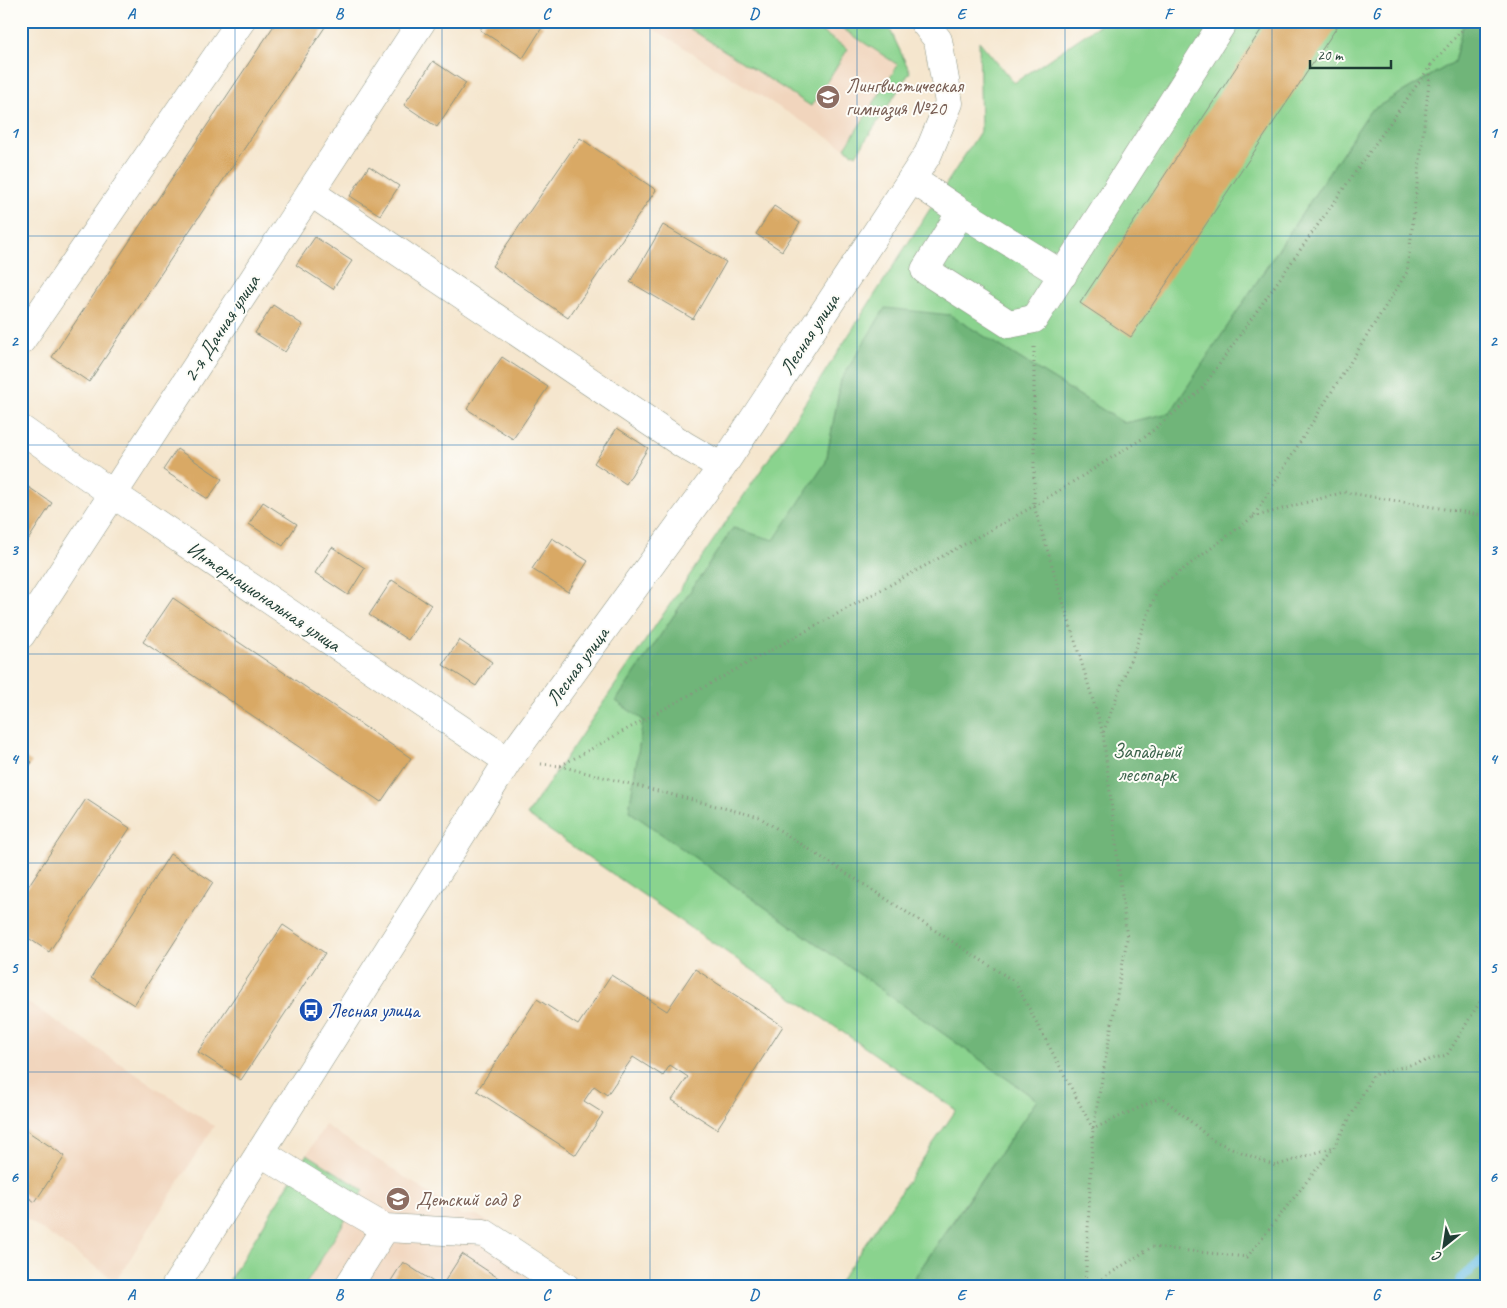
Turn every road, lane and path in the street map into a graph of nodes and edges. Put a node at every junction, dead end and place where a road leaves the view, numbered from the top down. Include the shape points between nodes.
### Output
1 (242, 21) edge
2 (422, 21) edge
3 (1224, 21) edge
4 (1470, 21) edge
5 (930, 31) edge
6 (1431, 65) junction
7 (912, 179) junction
8 (310, 192) junction
9 (960, 212) junction
10 (1063, 276) junction
11 (1034, 319) junction
12 (21, 341) edge
13 (21, 429) edge
14 (722, 467) junction
15 (113, 494) junction
16 (1034, 506) junction
17 (1486, 516) edge
18 (1253, 517) junction
19 (21, 635) edge
20 (1103, 733) junction
21 (508, 761) junction
22 (560, 766) junction
23 (1486, 992) edge
24 (1093, 1129) junction
25 (1334, 1147) junction
26 (260, 1152) junction
27 (385, 1228) junction
28 (175, 1287) edge
29 (348, 1287) edge
30 (566, 1287) edge
31 (1085, 1287) edge
32 (1089, 1287) edge

1 - 12 street
2 - 8 street, 2-я Дачная улица
3 - 10 street
4 - 6 path
5 - 7 street, Лесная улица via 949,103 928,154
6 - 16 path via 1201,390 1145,437
6 - 18 path via 1407,272
7 - 9 street
7 - 14 street, Лесная улица
8 - 14 street via 684,445
8 - 15 street, 2-я Дачная улица
9 - 10 street
9 - 11 street via 926,270 1010,324
10 - 11 street
11 - 16 path
13 - 15 street, Интернациональная улица
14 - 21 street, Лесная улица
15 - 19 street, 2-я Дачная улица
15 - 21 street, Интернациональная улица
16 - 20 path
16 - 22 path
17 - 18 path via 1344,492
18 - 20 path via 1158,588
20 - 24 path via 1127,938
21 - 22 path
21 - 26 street, Лесная улица
22 - 24 path via 759,817 1015,982
23 - 25 path via 1446,1055 1373,1075
24 - 25 path via 1162,1097 1212,1140 1274,1166
24 - 31 path
25 - 32 path via 1247,1257 1152,1247
26 - 27 street
26 - 28 street, Лесная улица
27 - 29 street
27 - 30 street via 484,1233

